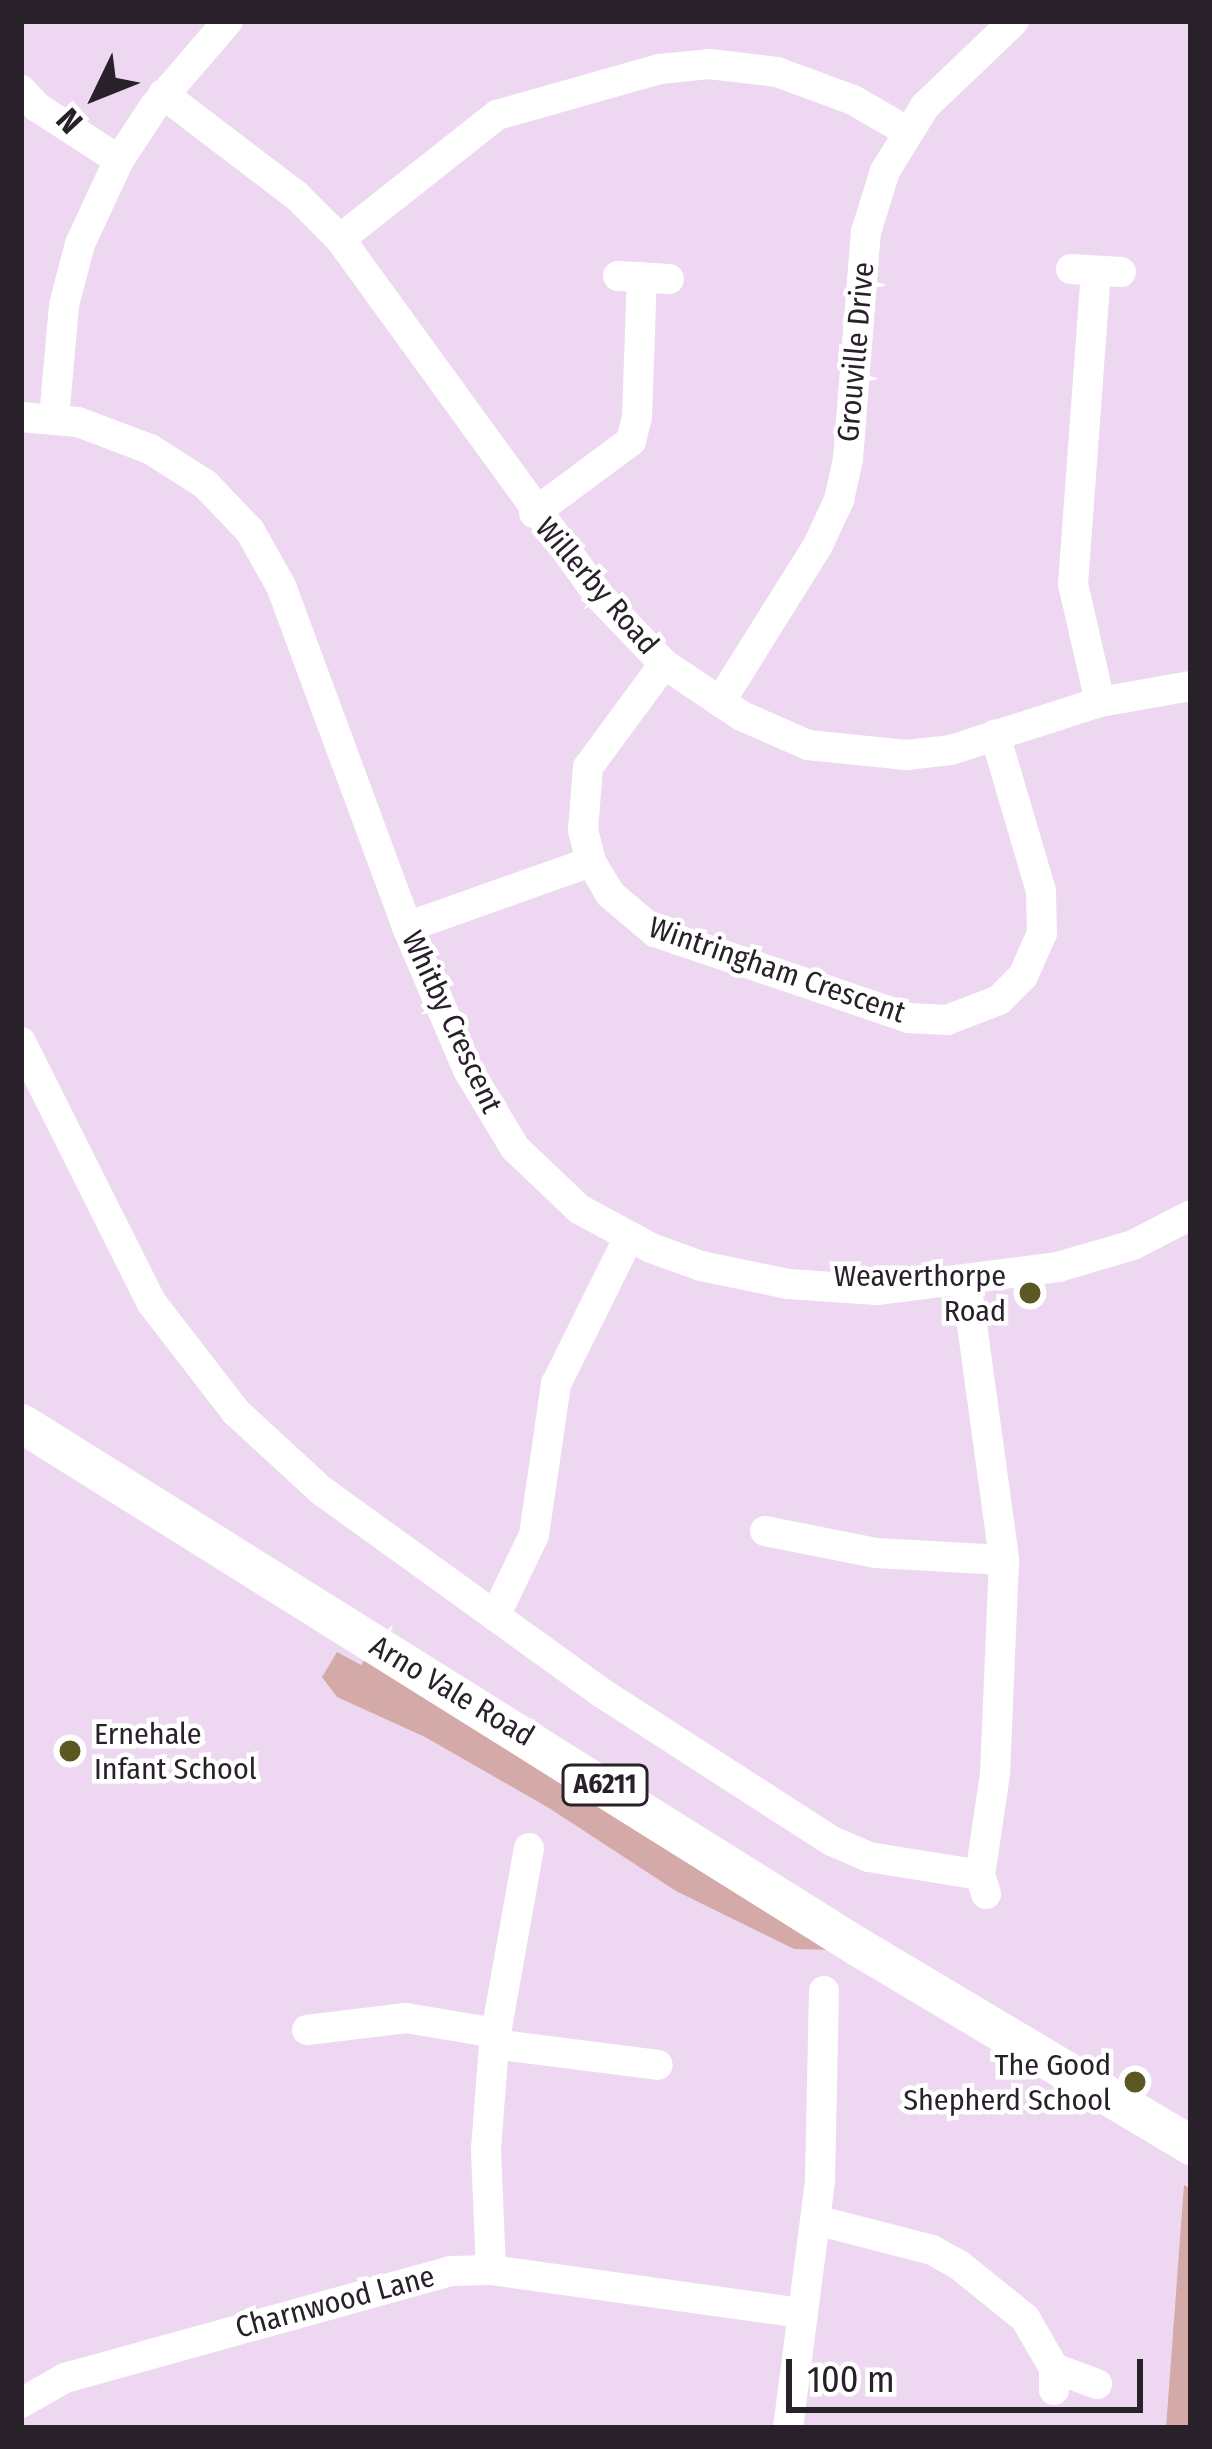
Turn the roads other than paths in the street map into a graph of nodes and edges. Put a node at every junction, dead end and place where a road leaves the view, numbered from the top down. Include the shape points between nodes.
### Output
1 (228, 21) edge
2 (1014, 21) edge
3 (21, 90) edge
4 (163, 94) junction
5 (907, 131) junction
6 (118, 160) junction
7 (340, 239) junction
8 (1096, 271) dead end
9 (643, 278) dead end
10 (21, 417) edge
11 (54, 418) junction
12 (534, 513) junction
13 (664, 664) junction
14 (1191, 686) edge
15 (720, 702) junction
16 (1100, 702) junction
17 (995, 735) junction
18 (591, 862) junction
19 (407, 927) junction
20 (21, 1042) edge
21 (29, 1080) edge
22 (1191, 1215) edge
23 (629, 1237) junction
24 (966, 1282) junction
25 (21, 1423) edge
26 (784, 1503) dead end
27 (1004, 1560) junction
28 (495, 1616) junction
29 (529, 1848) dead end
30 (348, 1995) dead end
31 (817, 2012) dead end
32 (353, 2027) junction
33 (307, 2030) dead end
34 (638, 2030) dead end
35 (495, 2038) junction
36 (1191, 2145) edge
37 (816, 2220) junction
38 (491, 2270) junction
39 (802, 2313) junction
40 (1097, 2384) dead end
41 (21, 2403) edge
42 (788, 2428) edge

1 - 4 street
2 - 5 street, Grouville Drive
3 - 6 street
4 - 6 street
4 - 7 street, Willerby Road via 297,196
5 - 7 street via 777,72 710,64 660,69 497,115
5 - 15 street, Grouville Drive via 866,232 838,500
6 - 11 street via 68,284
7 - 12 street, Willerby Road
8 - 16 street via 1072,584
9 - 12 street via 631,441
10 - 11 street, Whitby Crescent
11 - 19 street, Whitby Crescent via 127,439 175,464 224,502 262,548
12 - 13 street, Willerby Road
13 - 15 street, Willerby Road
13 - 18 street, Wintringham Crescent via 587,767 582,812
14 - 16 street, Willerby Road
15 - 17 street, Willerby Road via 788,737 857,754 932,752
16 - 17 street, Willerby Road
17 - 18 street, Wintringham Crescent via 1043,920 1031,961 1012,988 967,1016 926,1021 888,1012 655,932 623,909
18 - 19 street
19 - 23 street, Whitby Crescent via 503,1131 561,1195
20 - 21 street
21 - 28 street via 140,1285 212,1384 322,1491
22 - 24 street, Whitby Crescent via 1096,1258
23 - 24 street, Whitby Crescent via 701,1266 788,1284 877,1290
23 - 28 street via 556,1384 534,1535
24 - 27 street
25 - 36 main road, Arno Vale Road / A6211 via 857,1946
26 - 27 street via 773,1533 876,1553
27 - 28 street via 983,1884 832,1841
29 - 35 street
30 - 32 street
31 - 37 street
32 - 33 street
32 - 35 street via 439,2020
34 - 35 street via 646,2064
35 - 38 street via 486,2149
37 - 39 street
37 - 40 street via 932,2250 959,2265 1024,2318 1054,2379
38 - 39 street, Charnwood Lane
38 - 41 street, Charnwood Lane via 436,2274 116,2363
39 - 42 street

